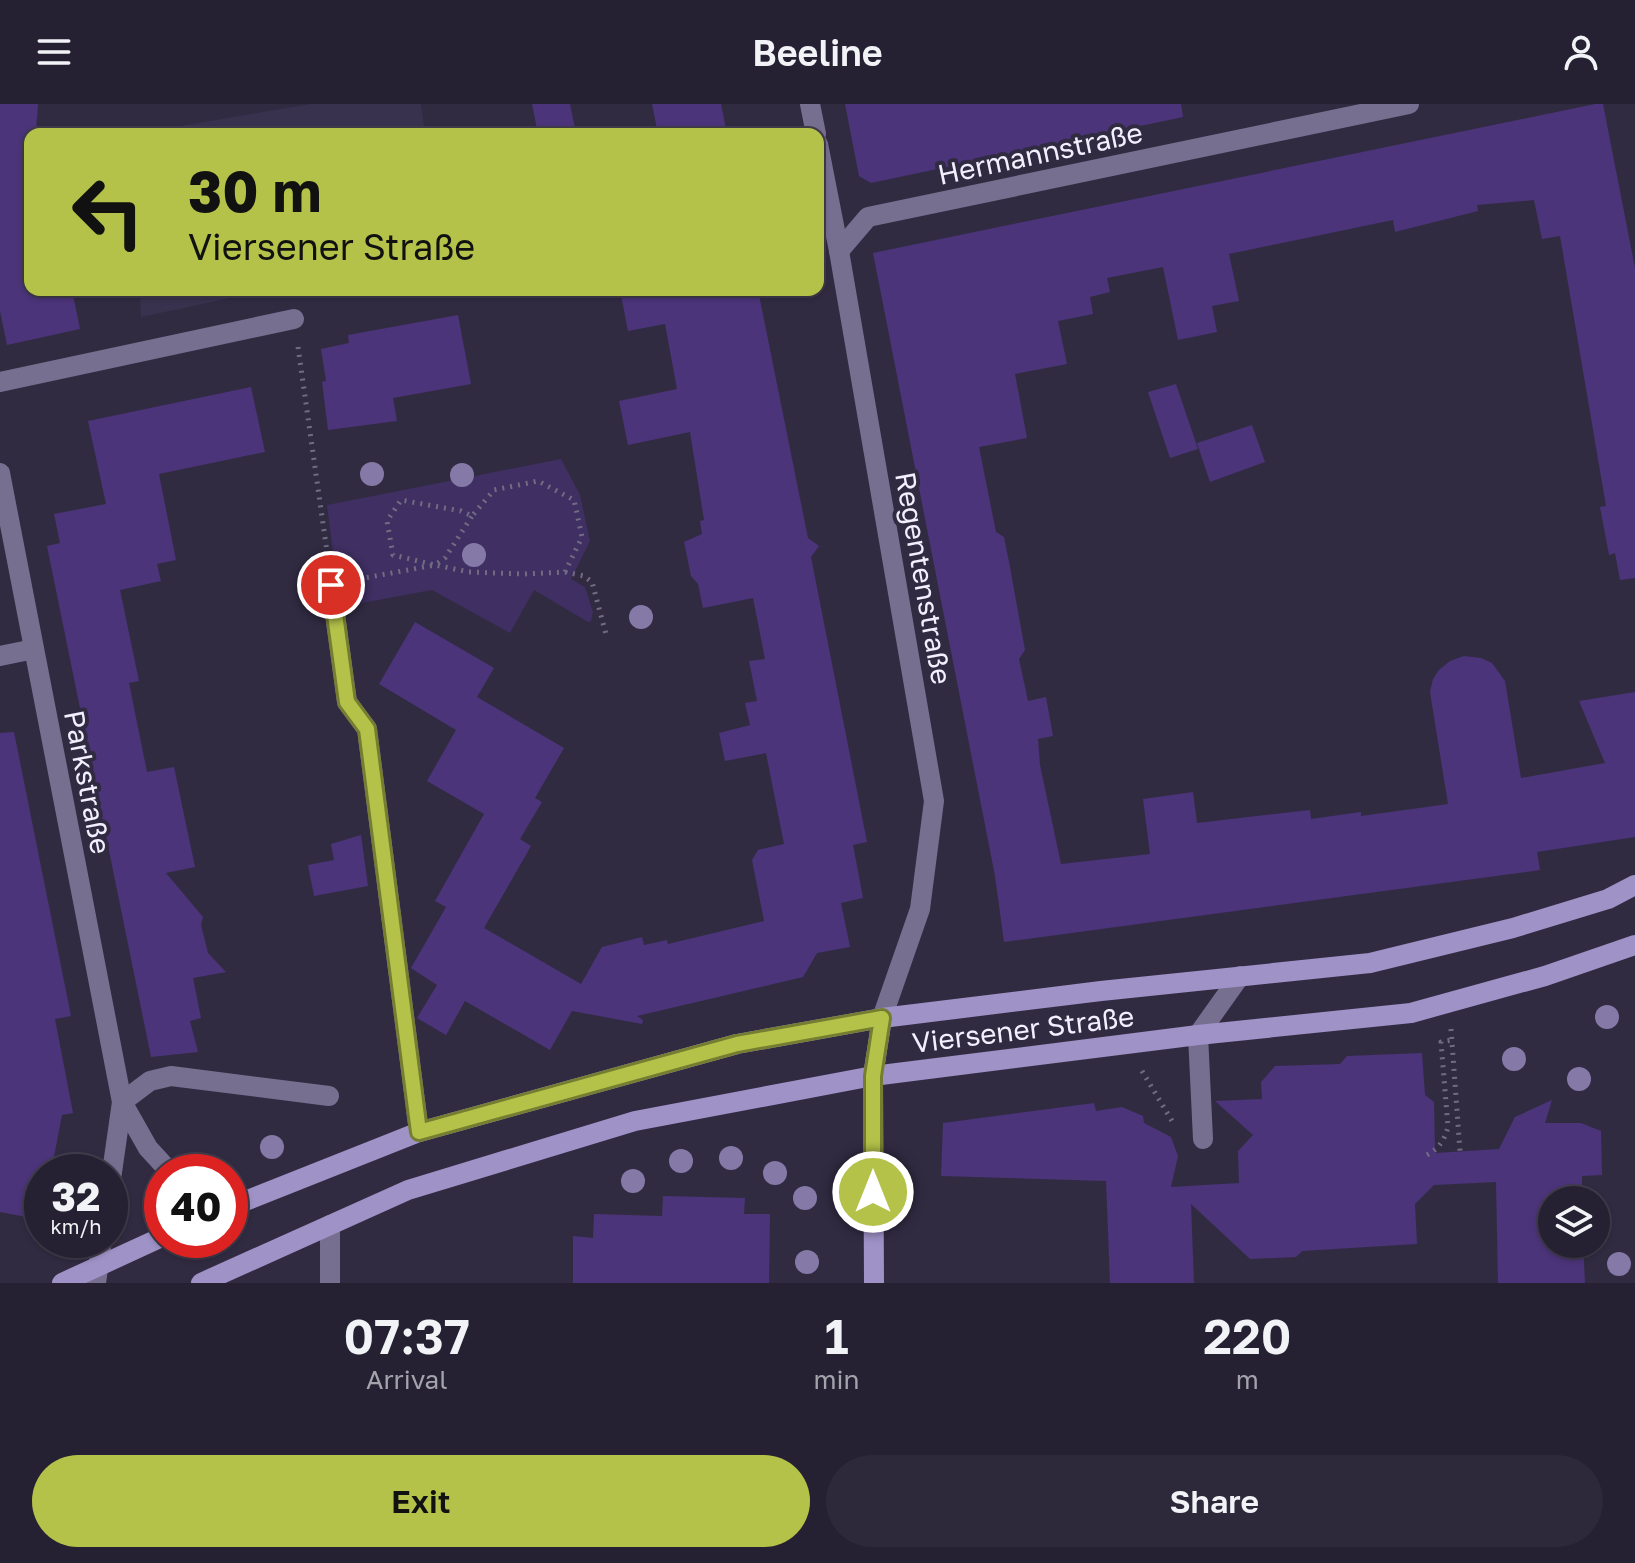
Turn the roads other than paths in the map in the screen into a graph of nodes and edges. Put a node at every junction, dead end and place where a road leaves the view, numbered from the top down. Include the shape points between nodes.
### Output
1 (810, 104) edge
2 (1409, 104) edge
3 (815, 128) edge
4 (824, 175) edge
5 (839, 251) junction
6 (294, 319) road end
7 (0, 382) edge
8 (0, 473) edge
9 (331, 585) road end
10 (34, 649) junction
11 (0, 656) edge
12 (1635, 885) edge
13 (1635, 945) edge
14 (1240, 976) junction
15 (882, 1018) junction
16 (1198, 1035) junction
17 (873, 1076) junction
18 (329, 1096) dead end
19 (122, 1102) junction
20 (419, 1132) junction
21 (1203, 1139) dead end
22 (115, 1154) edge
23 (154, 1154) edge
24 (248, 1200) edge
25 (330, 1225) junction
26 (144, 1248) edge
27 (97, 1275) edge
28 (62, 1283) edge
29 (201, 1283) edge
30 (330, 1283) edge
31 (874, 1283) edge

1 - 3 street
2 - 5 street, Hermannstraße via 868,217
4 - 5 street, Regentenstraße
5 - 15 street, Regentenstraße via 934,801 920,909
6 - 7 street
8 - 10 street, Parkstraße
9 - 20 street via 347,702 367,729
10 - 11 street
10 - 19 street, Parkstraße
12 - 14 main road, Viersener Straße via 1608,899 1513,928 1370,963
13 - 16 main road, Viersener Straße via 1411,1013
14 - 15 main road, Viersener Straße
14 - 16 street
15 - 17 main road
15 - 20 main road, Viersener Straße via 737,1044
16 - 17 main road, Viersener Straße
16 - 21 street
17 - 25 main road, Viersener Straße via 635,1121 408,1190
17 - 31 main road
18 - 19 street via 171,1076 150,1081
19 - 22 street, Parkstraße
19 - 23 street, Parkstraße
20 - 24 main road, Viersener Straße
25 - 29 main road, Viersener Straße
25 - 30 street
26 - 27 main road
27 - 28 main road

